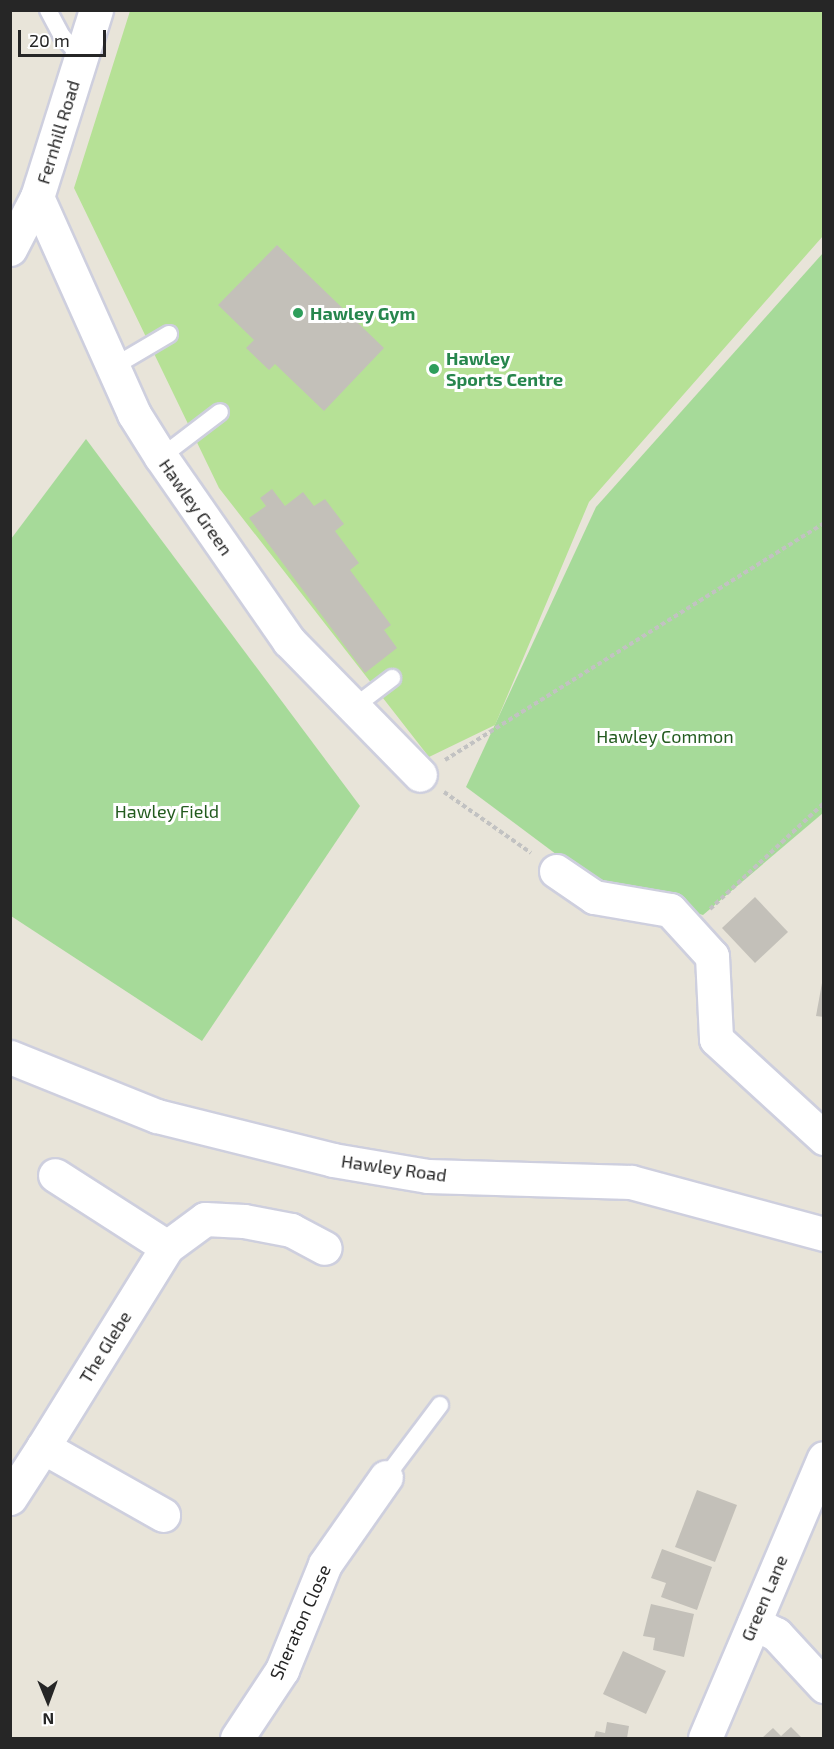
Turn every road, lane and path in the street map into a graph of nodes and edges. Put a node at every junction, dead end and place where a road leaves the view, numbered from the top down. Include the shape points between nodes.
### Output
1 (48, 10) edge
2 (96, 10) edge
3 (81, 57) junction
4 (37, 197) junction
5 (10, 249) edge
6 (169, 334) dead end
7 (113, 367) junction
8 (220, 412) dead end
9 (161, 457) junction
10 (824, 523) edge
11 (392, 678) dead end
12 (354, 707) junction
13 (420, 775) junction
14 (824, 802) edge
15 (556, 871) joint
16 (692, 934) junction
17 (10, 1057) edge
18 (824, 1138) edge
19 (55, 1175) dead end
20 (824, 1234) edge
21 (167, 1247) junction
22 (326, 1248) dead end
23 (440, 1406) dead end
24 (43, 1447) junction
25 (824, 1458) edge
26 (386, 1477) joint
27 (10, 1498) edge
28 (164, 1515) dead end
29 (754, 1623) junction
30 (824, 1686) edge
31 (237, 1738) edge
32 (705, 1738) edge

1 - 3 lane via 62,36
2 - 3 street, Fernhill Road
3 - 4 street, Fernhill Road
4 - 5 street, Fernhill Road
4 - 7 street, Hawley Green
6 - 7 lane
7 - 9 street, Hawley Green via 134,414
8 - 9 lane
9 - 12 street, Hawley Green via 289,641
10 - 13 path
11 - 12 lane
12 - 13 street, Hawley Green
13 - 15 path
14 - 16 path via 703,915
15 - 16 street via 594,897 670,910
16 - 18 street via 712,956 716,1040
17 - 20 street, Hawley Road via 157,1116 333,1160 428,1176 631,1182
19 - 21 street
21 - 22 street, The Glebe via 205,1219 291,1230
21 - 24 street, The Glebe
23 - 26 lane
24 - 27 street, The Glebe
24 - 28 street
25 - 29 street, Green Lane
26 - 31 street, Sheraton Close via 325,1564 282,1670
29 - 30 street via 776,1634
29 - 32 street, Green Lane

